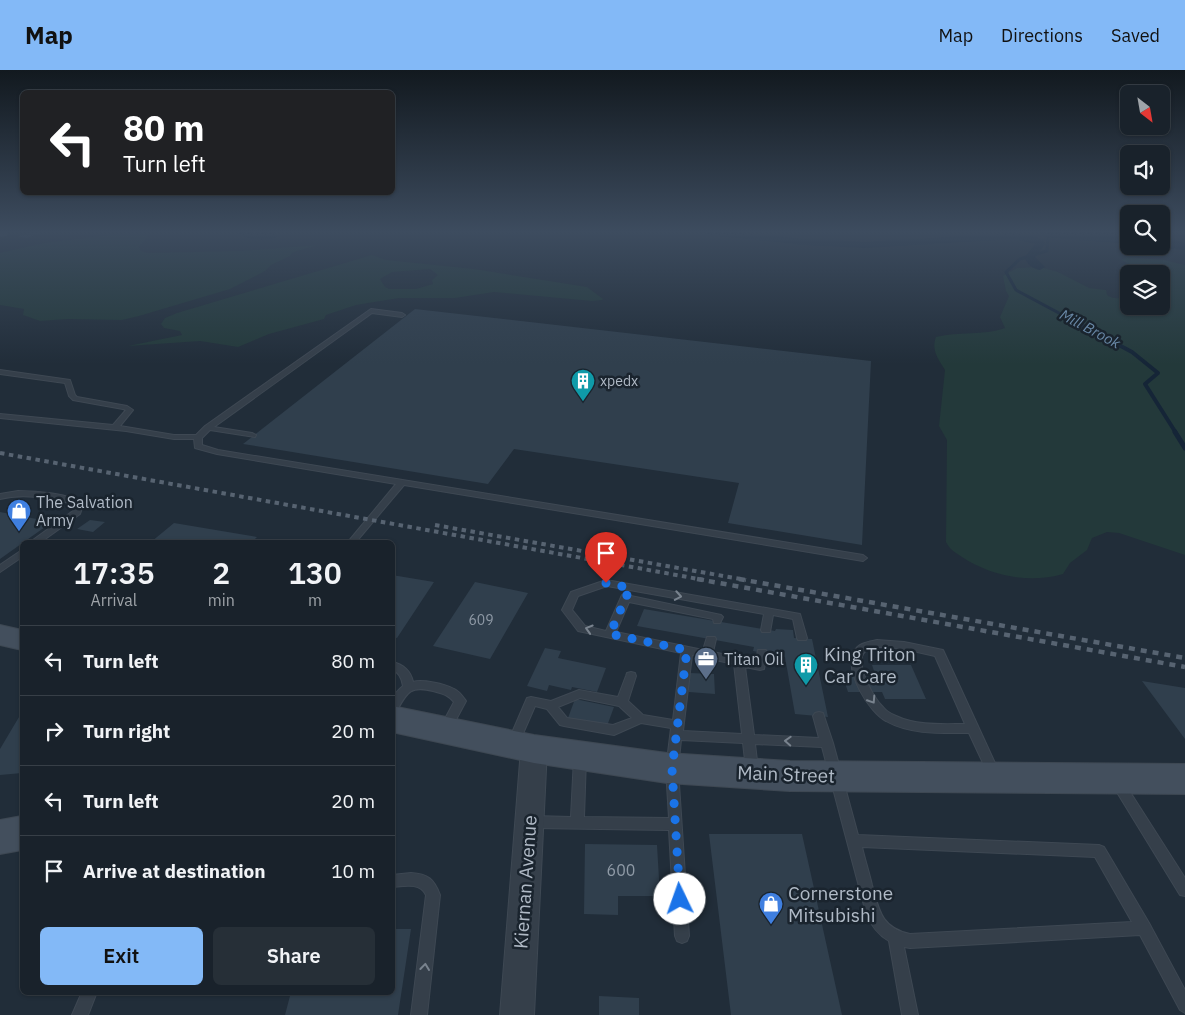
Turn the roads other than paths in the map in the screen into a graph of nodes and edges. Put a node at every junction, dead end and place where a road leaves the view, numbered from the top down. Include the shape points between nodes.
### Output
1 (402, 316) dead end
2 (0, 372) edge
3 (0, 416) edge
4 (117, 428) junction
5 (208, 428) junction
6 (252, 435) dead end
7 (198, 437) junction
8 (402, 482) junction
9 (0, 497) edge
10 (39, 540) edge
11 (354, 540) edge
12 (20, 554) edge
13 (862, 558) dead end
14 (0, 569) edge
15 (630, 588) junction
16 (626, 598) junction
17 (769, 611) junction
18 (717, 621) dead end
19 (766, 630) dead end
20 (610, 634) junction
21 (802, 638) dead end
22 (711, 639) dead end
23 (687, 650) junction
24 (762, 653) dead end
25 (707, 654) junction
26 (939, 654) joint
27 (739, 660) junction
28 (395, 666) edge
29 (631, 676) dead end
30 (409, 687) junction
31 (622, 702) junction
32 (395, 704) edge
33 (551, 705) junction
34 (819, 716) dead end
35 (640, 718) junction
36 (395, 720) edge
37 (973, 728) junction
38 (444, 730) junction
39 (748, 738) junction
40 (675, 743) junction
41 (523, 747) junction
42 (580, 757) junction
43 (831, 759) junction
44 (753, 774) junction
45 (996, 777) junction
46 (1115, 778) junction
47 (1185, 779) edge
48 (529, 822) junction
49 (577, 823) junction
50 (675, 824) junction
51 (20, 833) edge
52 (0, 837) edge
53 (853, 841) junction
54 (395, 881) edge
55 (1185, 890) edge
56 (433, 900) joint
57 (1144, 928) junction
58 (682, 936) dead end
59 (894, 937) junction
60 (89, 995) edge
61 (1185, 1005) edge
62 (80, 1015) edge
63 (419, 1015) edge
64 (517, 1015) edge
65 (910, 1015) edge

1 - 5 lane via 371,312
2 - 4 lane via 68,381 74,400 125,407 130,410 119,420
3 - 4 lane
4 - 7 lane via 160,436
5 - 6 lane
5 - 7 lane
7 - 8 lane via 198,446 217,452
8 - 11 lane
8 - 13 lane
9 - 10 lane via 24,493 78,503 77,512
12 - 14 lane
15 - 16 lane
15 -> 17 lane
20 -> 15 lane via 582,629 567,610 574,594 606,583
16 - 18 lane via 718,617
16 - 20 lane
17 - 19 lane
17 - 21 lane via 797,616
20 - 23 lane
22 - 25 lane
23 - 25 lane
23 - 40 lane
24 - 27 lane via 760,666
25 - 27 lane
26 - 37 lane
26 -> 37 lane via 895,643 869,644 861,648 856,663 870,700 888,717 915,727
27 - 39 lane
28 - 30 lane via 407,677
29 - 31 lane
30 - 32 lane
30 - 38 lane via 420,684 452,692 460,701
31 - 33 lane via 578,694
31 - 35 lane
33 - 35 lane via 564,722 605,729 614,730
33 - 41 lane via 531,701
34 - 43 lane
35 - 40 lane
36 - 38 main road, Main Street
37 - 45 lane
38 - 41 main road, Main Street
39 - 40 lane
43 -> 39 lane
39 - 44 lane
40 - 42 main road, Main Street
40 - 44 main road, Main Street
40 - 50 lane
41 - 42 main road, Main Street
41 - 48 street, Kiernan Avenue
42 - 49 lane
43 - 44 main road, Main Street
43 - 45 main road, Main Street
43 - 53 lane
45 - 46 main road, Main Street
46 - 47 main road, Main Street
46 - 55 lane
48 - 49 lane
48 - 64 street, Kiernan Avenue
49 - 50 lane
50 - 58 lane
51 - 52 main road
53 - 57 lane via 1099,851
53 - 59 lane via 876,920
54 - 56 lane via 422,881 432,890
63 -> 56 lane
57 - 59 lane via 910,941
57 - 61 lane
59 - 65 lane
60 - 62 lane

